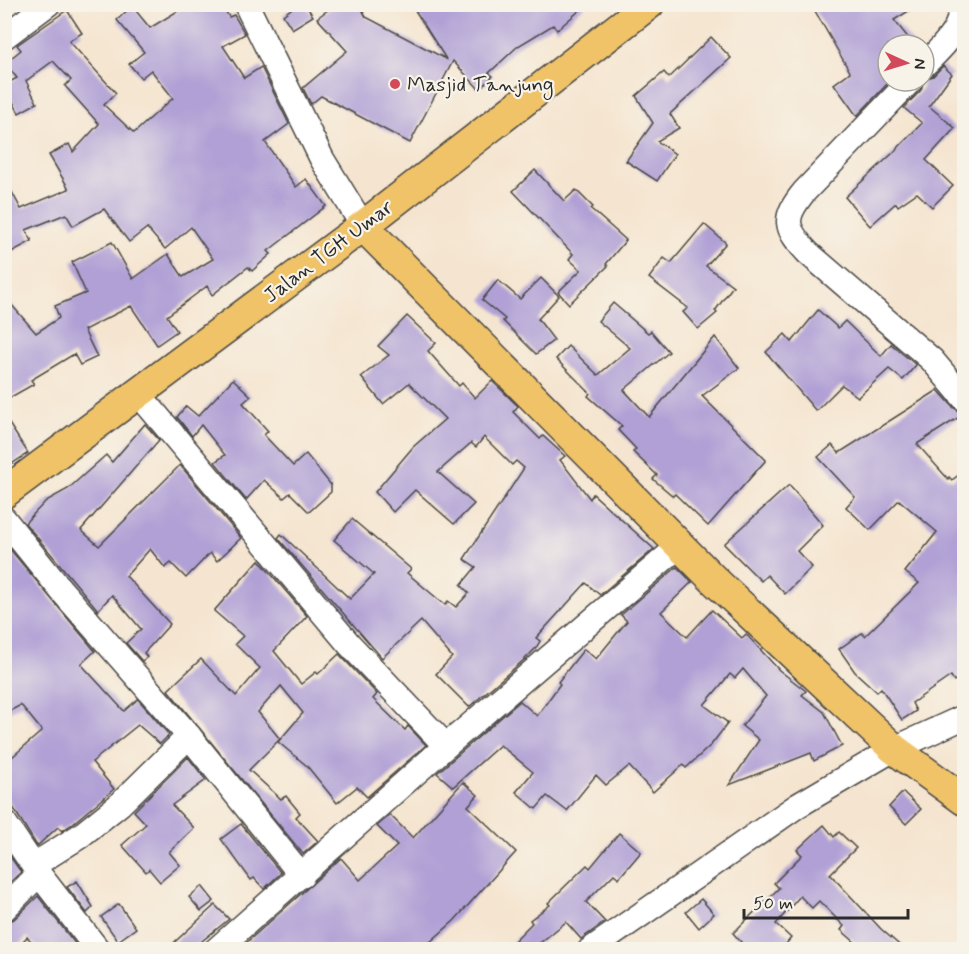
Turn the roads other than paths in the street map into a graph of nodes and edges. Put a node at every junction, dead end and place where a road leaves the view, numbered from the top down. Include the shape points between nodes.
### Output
1 (48, 4) edge
2 (246, 4) edge
3 (649, 4) edge
4 (957, 4) edge
5 (4, 37) edge
6 (936, 51) edge
7 (899, 93) edge
8 (363, 226) junction
9 (137, 392) junction
10 (964, 398) edge
11 (4, 493) edge
12 (4, 519) edge
13 (680, 546) junction
14 (964, 717) edge
15 (189, 736) junction
16 (446, 746) junction
17 (894, 749) junction
18 (964, 800) edge
19 (4, 822) edge
20 (37, 870) junction
21 (302, 876) junction
22 (4, 909) edge
23 (98, 950) edge
24 (216, 950) edge
25 (590, 950) edge

1 - 5 street
2 - 8 street via 322,159
3 - 8 main road, Jalan TGH Umar
4 - 6 street via 958,26
7 - 10 street via 792,206 787,224 808,254 932,360
8 - 9 main road, Jalan TGH Umar
8 - 13 main road
9 - 11 main road, Jalan TGH Umar
9 - 16 street via 349,644
12 - 15 street
13 - 16 street
13 - 17 main road
14 - 17 street
15 - 20 street via 120,804
15 - 21 street
16 - 21 street
17 - 18 main road
17 - 25 street via 749,837
19 - 20 street
20 - 22 street
20 - 23 street
21 - 24 street

